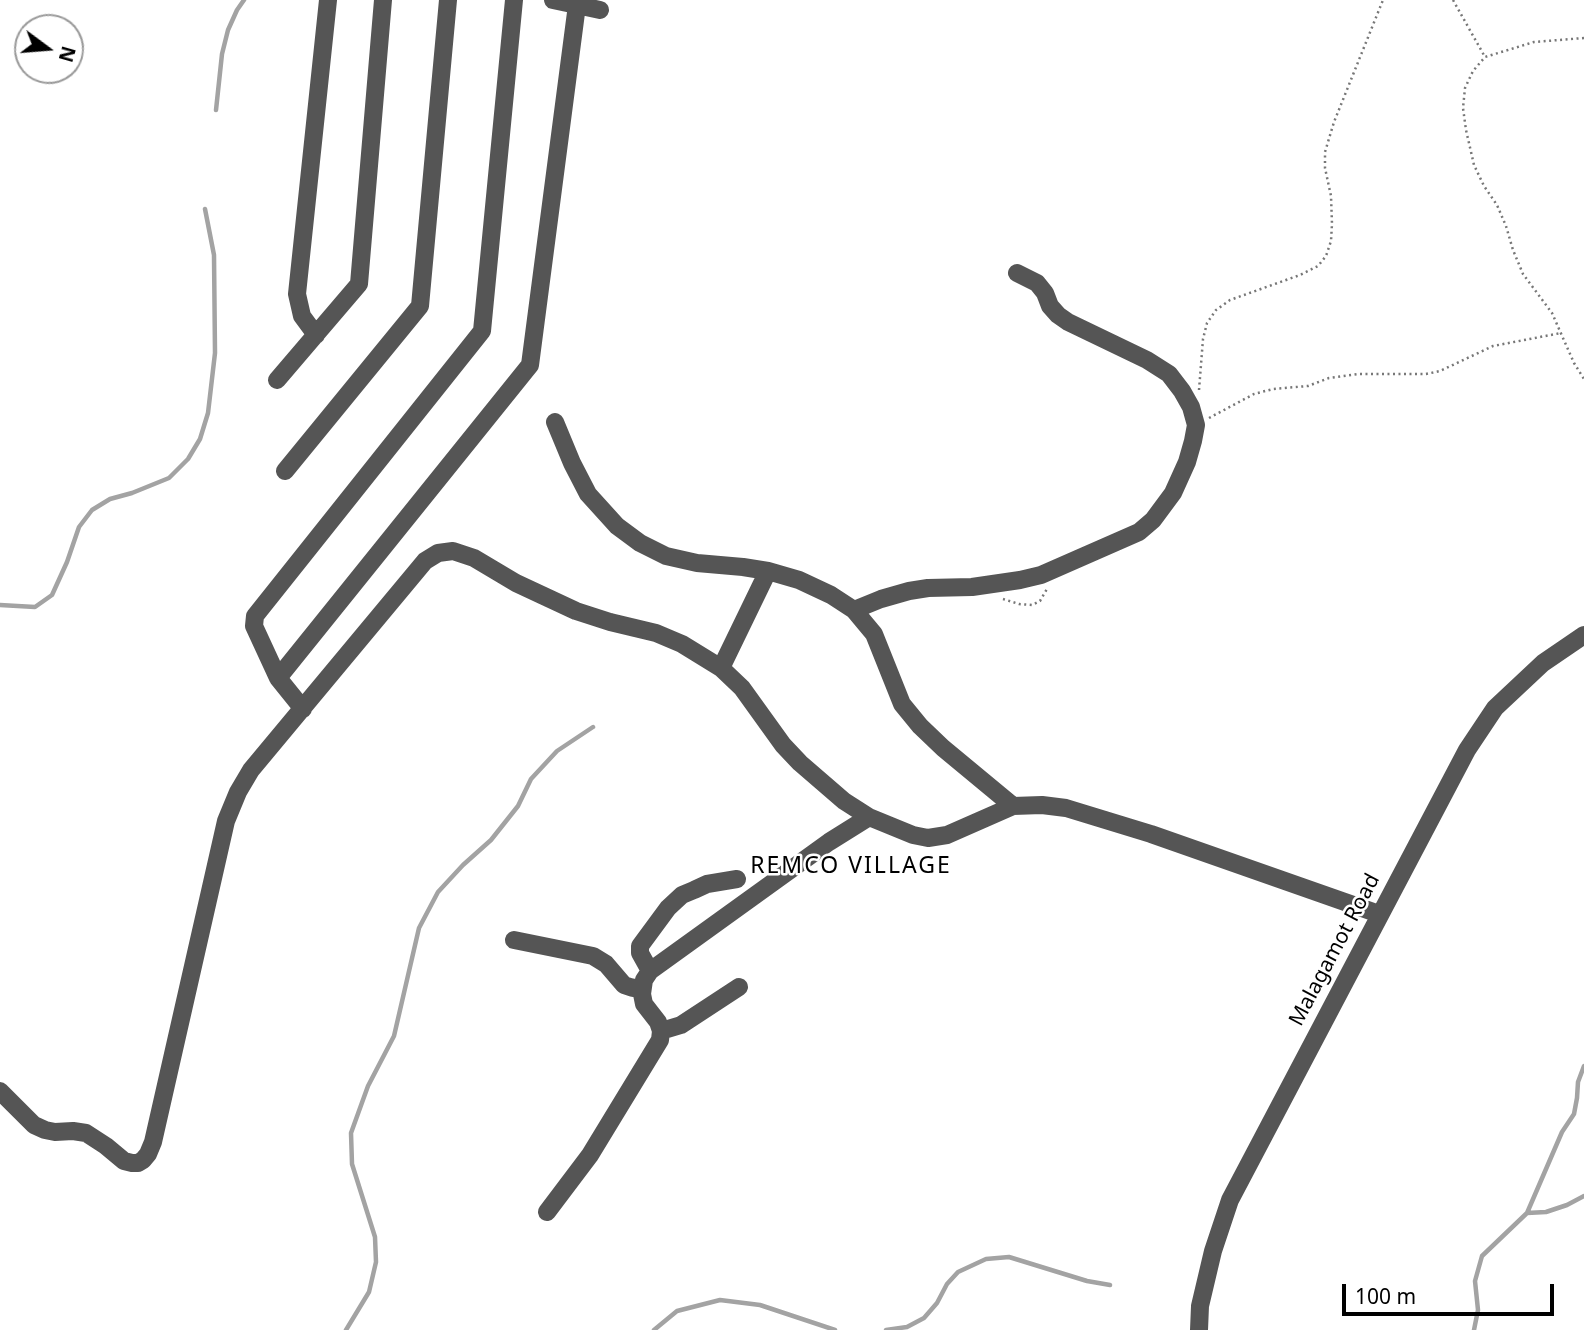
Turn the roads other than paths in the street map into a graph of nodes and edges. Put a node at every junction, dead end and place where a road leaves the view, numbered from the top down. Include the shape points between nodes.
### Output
1 (328, 0) edge
2 (383, 0) edge
3 (448, 0) edge
4 (514, 0) edge
5 (553, 0) edge
6 (577, 5) junction
7 (600, 10) dead end
8 (1017, 273) dead end
9 (316, 335) junction
10 (277, 380) dead end
11 (555, 422) dead end
12 (285, 471) dead end
13 (768, 570) junction
14 (854, 610) junction
15 (1584, 635) edge
16 (721, 668) junction
17 (278, 678) junction
18 (303, 709) junction
19 (1013, 806) junction
20 (869, 817) junction
21 (737, 879) dead end
22 (1380, 914) junction
23 (514, 940) dead end
24 (646, 979) junction
25 (738, 987) dead end
26 (661, 1031) junction
27 (0, 1091) edge
28 (547, 1212) dead end
29 (1199, 1330) edge

1 - 9 street via 297,295 302,316
2 - 9 street via 359,284
3 - 12 street via 420,306
4 - 17 street via 482,331 255,616 254,626
5 - 6 street
6 - 7 street
6 - 17 street via 530,365
8 - 14 street via 1037,283 1058,316 1147,360 1169,374 1182,391 1196,425 1173,493 1139,532 1041,575 972,587 909,591
9 - 10 street
11 - 13 street via 588,494 640,543 666,556 697,563
13 - 14 street via 821,590
13 - 16 street
14 - 19 street via 874,635 902,704 920,726
15 - 22 street, Malagamot Road via 1543,663 1495,708 1467,750
16 - 18 street via 682,644 576,611 453,551 425,561
16 - 20 street via 800,763
17 - 18 street
18 - 27 street via 251,771 226,821 148,1154 132,1163 86,1133 45,1130
19 - 20 street via 947,835 928,838
19 - 22 street via 1042,805 1087,813
20 - 24 street
21 - 24 street via 708,884 682,895 668,908 640,946
22 - 29 street, Malagamot Road via 1230,1200 1202,1295
23 - 24 street via 593,956 633,988
24 - 26 street via 644,1004
25 - 26 street via 681,1025
26 - 28 street via 610,1124

